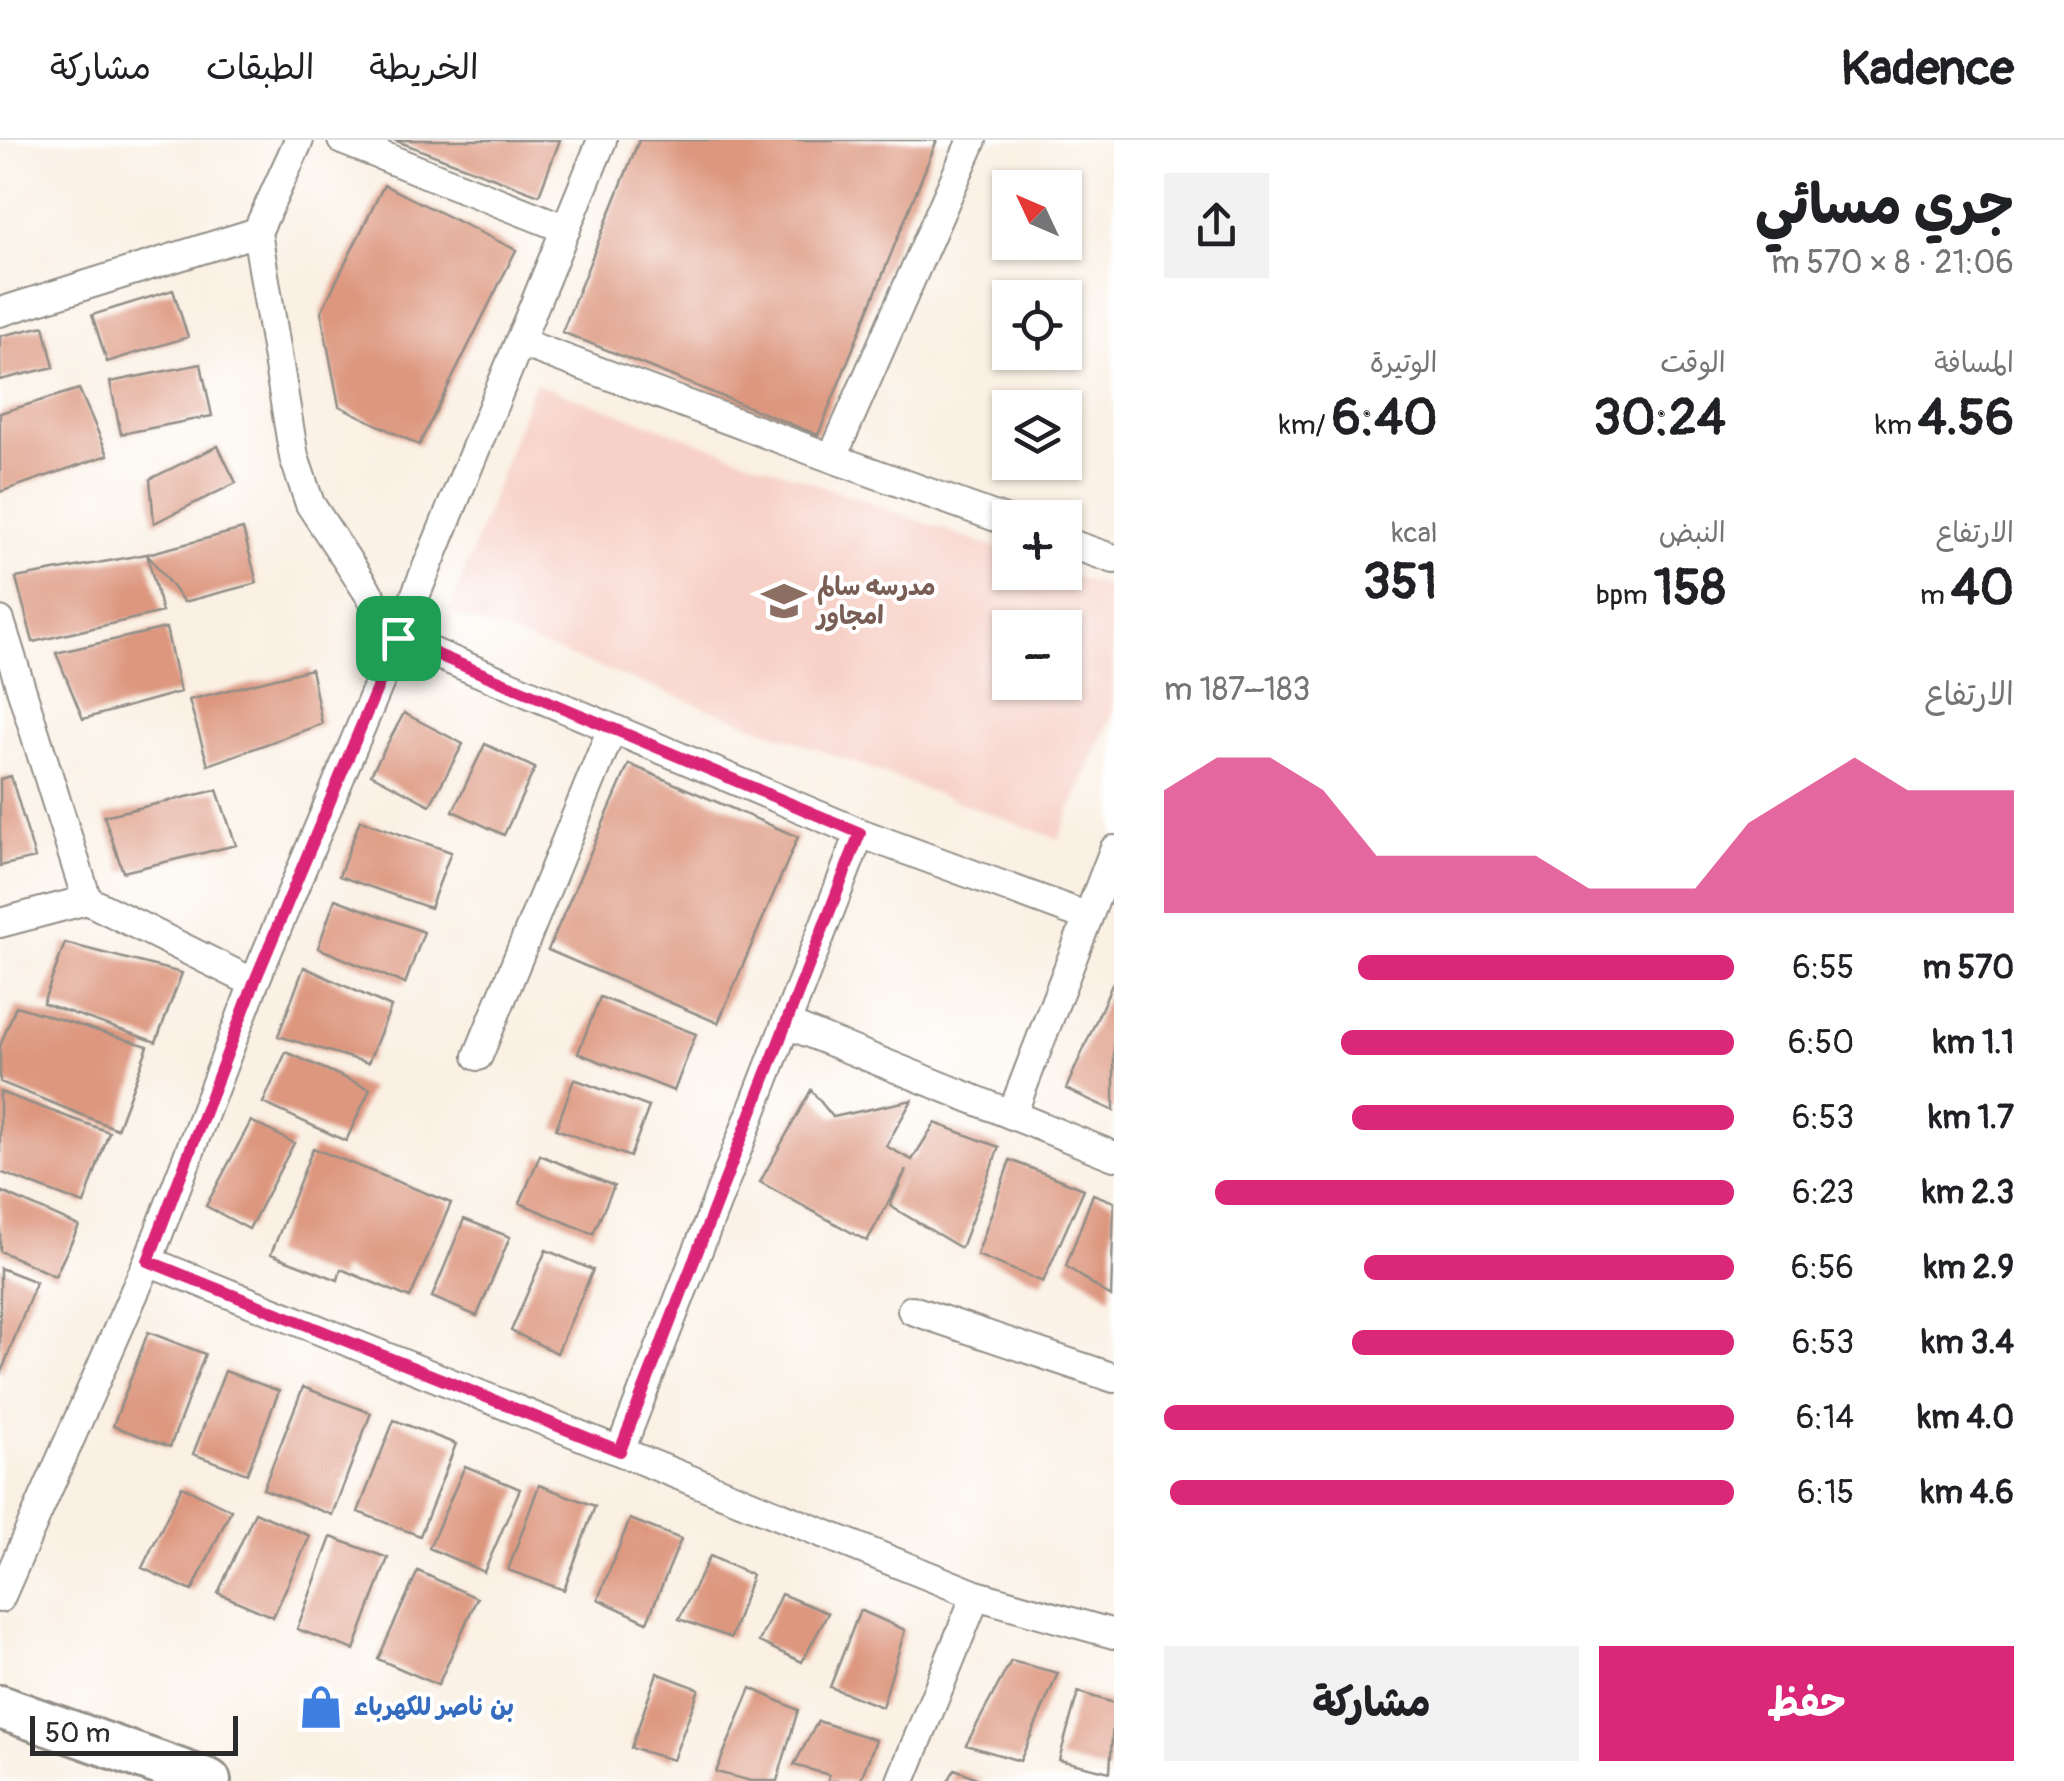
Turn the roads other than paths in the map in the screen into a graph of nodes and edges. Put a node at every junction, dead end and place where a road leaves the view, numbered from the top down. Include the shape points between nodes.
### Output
1 (298, 140) edge
2 (342, 140) edge
3 (602, 140) edge
4 (972, 140) edge
5 (566, 229) junction
6 (257, 232) junction
7 (0, 312) edge
8 (520, 342) junction
9 (832, 458) junction
10 (992, 516) edge
11 (1082, 548) edge
12 (1114, 559) edge
13 (0, 621) edge
14 (398, 638) junction
15 (610, 731) junction
16 (860, 833) junction
17 (1114, 850) edge
18 (87, 900) junction
19 (1088, 917) junction
20 (0, 922) edge
21 (254, 983) junction
22 (787, 1024) junction
23 (478, 1056) dead end
24 (1012, 1114) junction
25 (1114, 1156) edge
26 (148, 1261) junction
27 (912, 1310) dead end
28 (1114, 1378) edge
29 (620, 1451) junction
30 (976, 1595) junction
31 (0, 1598) edge
32 (1114, 1634) edge
33 (0, 1707) edge
34 (209, 1781) edge
35 (901, 1781) edge

1 - 6 street
2 - 5 street
3 - 5 street
4 - 9 street
5 - 8 street
6 - 7 street
6 - 14 street via 294,458 310,504
8 - 9 street
8 - 14 street
9 - 10 street
11 - 12 street
13 - 18 street
14 - 15 street
14 - 21 street
15 - 16 street
15 - 23 street
16 - 19 street
16 - 22 street
17 - 19 street
18 - 20 street
18 - 21 street
19 - 24 street
21 - 26 street
22 - 24 street
22 - 29 street
24 - 25 street
26 - 29 street
26 - 31 street
27 - 28 street
29 - 30 street
30 - 32 street
30 - 35 street
33 - 34 main road

